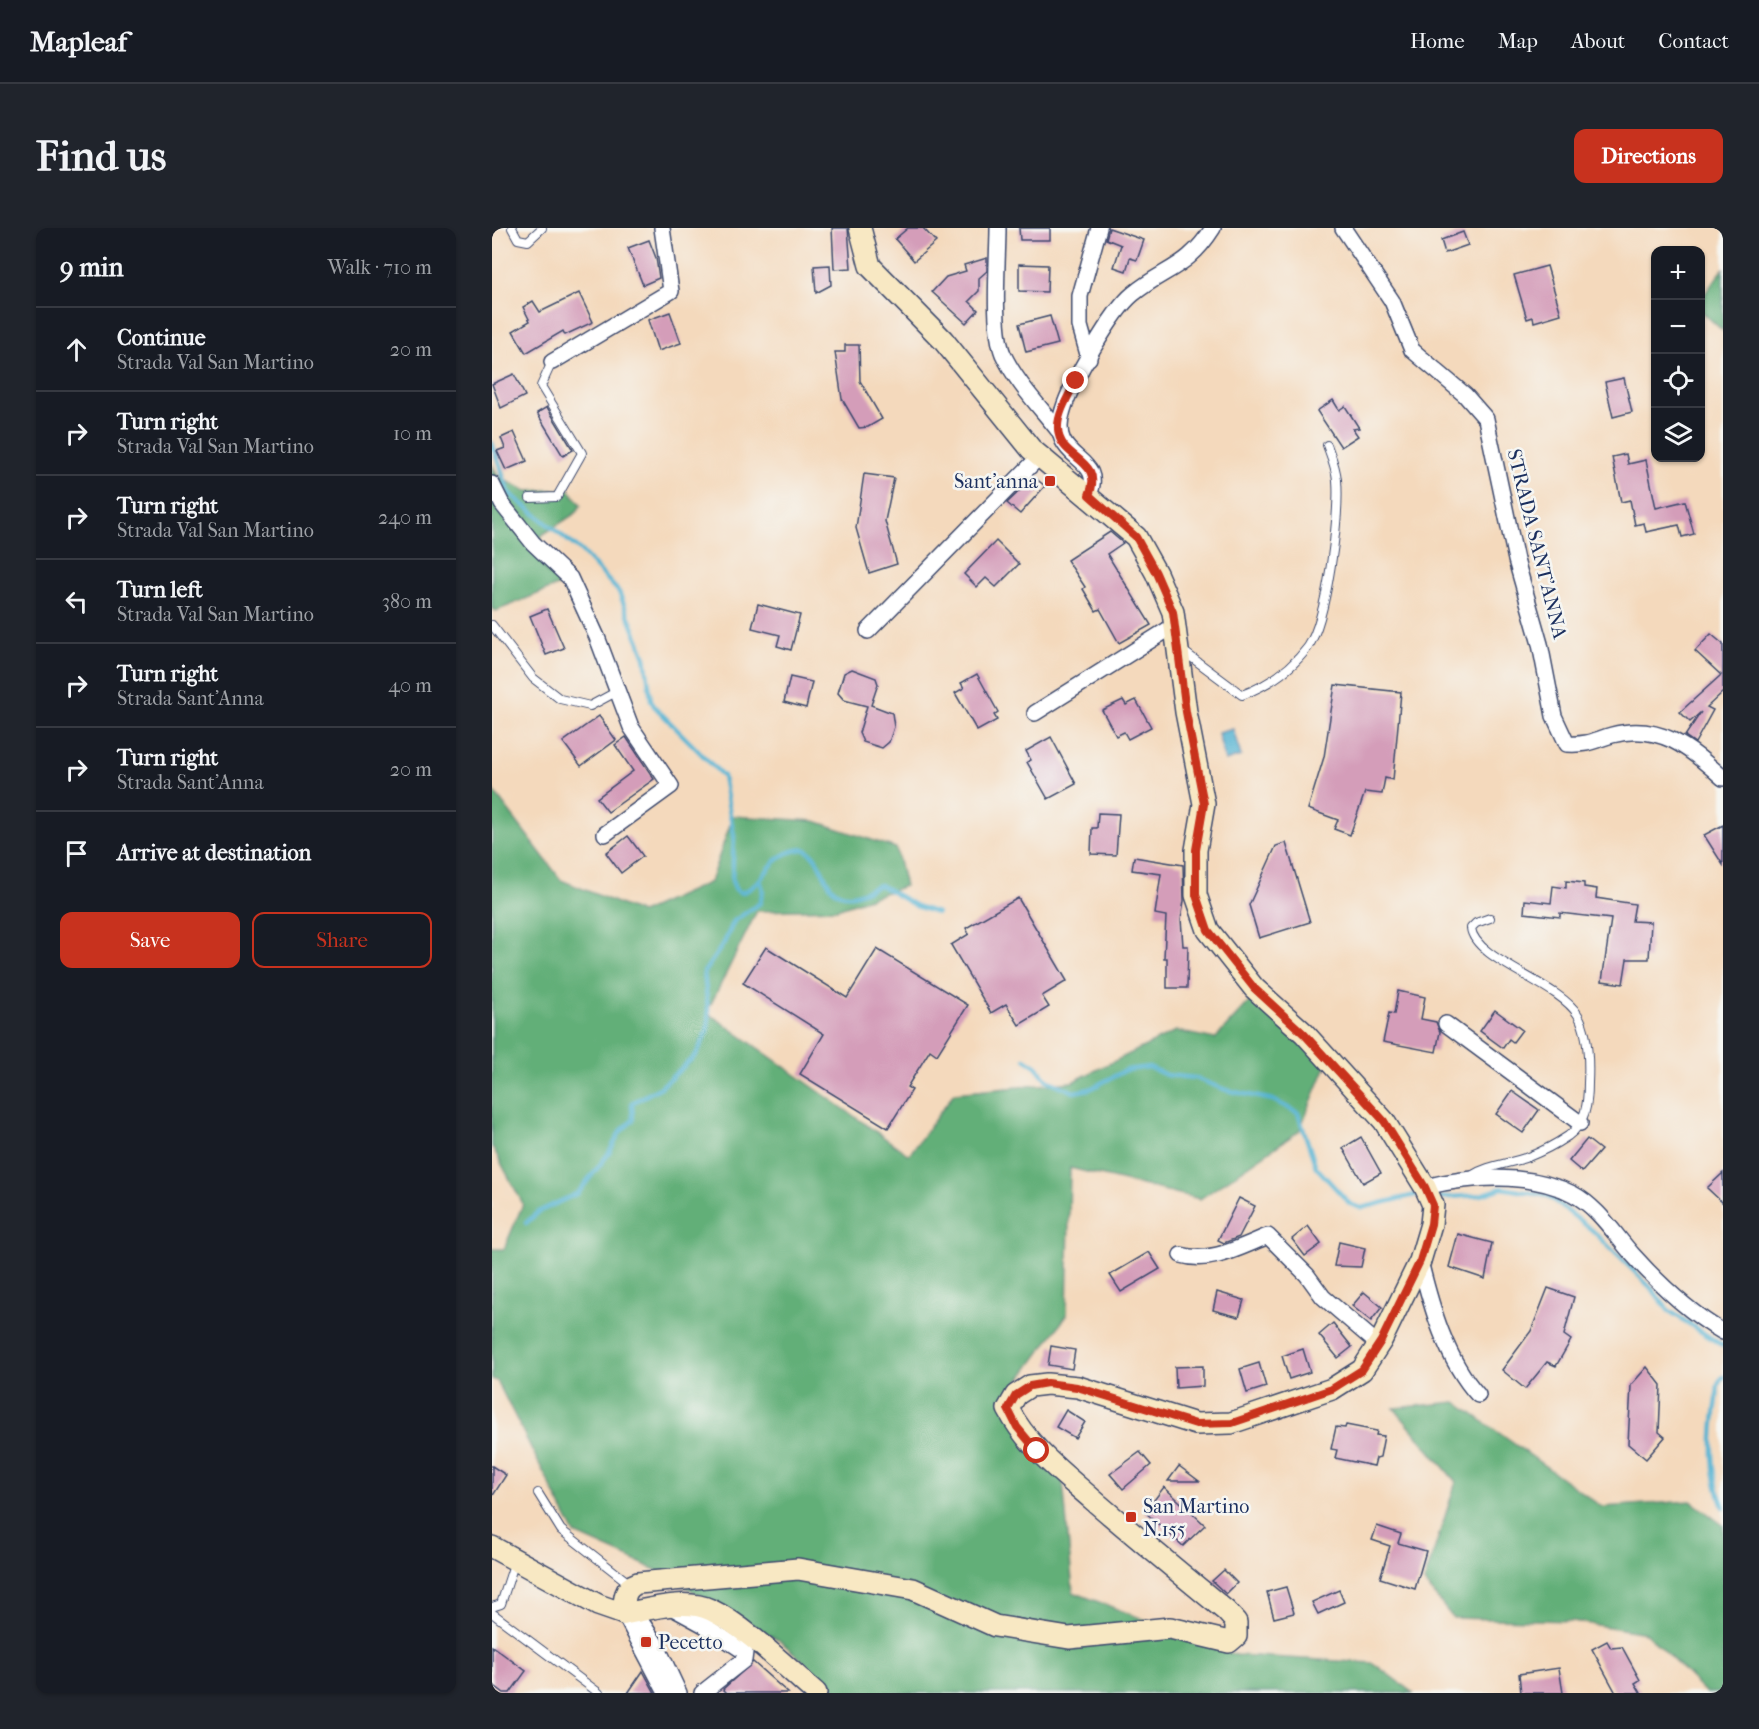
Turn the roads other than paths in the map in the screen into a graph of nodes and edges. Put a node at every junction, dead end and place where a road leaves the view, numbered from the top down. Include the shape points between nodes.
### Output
1 (512, 228) edge
2 (542, 228) edge
3 (662, 228) edge
4 (860, 228) edge
5 (998, 228) edge
6 (1099, 228) edge
7 (1213, 228) edge
8 (1343, 228) edge
9 (1089, 358) junction
10 (552, 362) joint
11 (1058, 430) junction
12 (1326, 445) dead end
13 (1039, 457) junction
14 (492, 484) edge
15 (1089, 495) junction
16 (530, 498) dead end
17 (492, 625) edge
18 (1175, 626) junction
19 (868, 631) dead end
20 (1177, 647) junction
21 (616, 692) junction
22 (1035, 713) dead end
23 (1723, 777) edge
24 (605, 834) dead end
25 (1490, 918) dead end
26 (1446, 1024) dead end
27 (1580, 1123) junction
28 (1465, 1180) junction
29 (1429, 1196) junction
30 (1181, 1255) dead end
31 (1420, 1261) junction
32 (1723, 1332) edge
33 (1379, 1345) junction
34 (1478, 1395) dead end
35 (538, 1493) dead end
36 (492, 1547) edge
37 (516, 1560) junction
38 (631, 1585) junction
39 (669, 1605) junction
40 (492, 1607) edge
41 (492, 1613) edge
42 (624, 1614) junction
43 (600, 1693) edge
44 (666, 1693) edge
45 (679, 1693) edge
46 (702, 1693) edge
47 (816, 1693) edge

1 - 2 lane via 518,238 528,241
3 - 10 street via 671,291
4 - 13 street via 870,266 943,340
5 - 11 street via 998,324 1002,352 1018,380
6 - 9 street via 1080,296 1080,326
7 - 9 street via 1200,249 1186,261 1134,292 1121,305
8 - 23 street, STRADA SANT'ANNA via 1392,301 1412,350 1486,419 1554,716 1567,744 1591,744 1612,735 1639,732 1663,734 1695,752
9 - 11 street via 1063,408
10 - 16 lane via 541,386 582,453 557,497
11 - 15 street via 1063,442 1093,476
12 - 20 lane via 1337,480 1335,527 1324,599 1309,644 1279,676 1242,695
13 - 15 street
13 - 19 street
14 - 21 street via 502,504 533,543 570,578
15 - 18 street via 1136,537 1156,573
17 - 21 lane via 533,678 560,699 590,706
18 - 20 street
18 - 22 street
20 - 29 street via 1204,804 1196,850 1196,895 1208,930 1254,988 1304,1034 1384,1121
21 - 24 street via 631,727 671,786
25 - 27 lane via 1471,928 1475,940 1515,970 1569,1002 1580,1018 1589,1063 1588,1100
26 - 27 street
27 - 28 lane via 1548,1148 1479,1171
28 - 29 street
28 - 32 street via 1535,1182 1573,1194 1600,1215 1678,1299
29 - 31 street via 1431,1224
30 - 33 street via 1197,1260 1212,1257 1268,1236 1323,1297
31 - 33 street
31 - 34 street via 1434,1311 1451,1350
33 - 38 street via 1362,1370 1332,1389 1232,1423 1196,1424 1077,1387 1047,1383 1030,1386 1016,1395 1008,1409 1037,1451 1145,1547 1226,1611 1236,1622 1236,1636 1229,1642 1170,1628 1069,1638 1005,1628 913,1589 798,1569
35 - 38 lane via 561,1530
36 - 37 street
37 - 40 lane via 501,1604
37 - 42 street via 598,1605
38 - 42 street via 624,1596
39 - 42 street
39 - 46 street via 745,1653 744,1660
39 - 47 street via 710,1610 759,1644
41 - 43 lane
42 - 44 street
42 - 45 street via 644,1626

